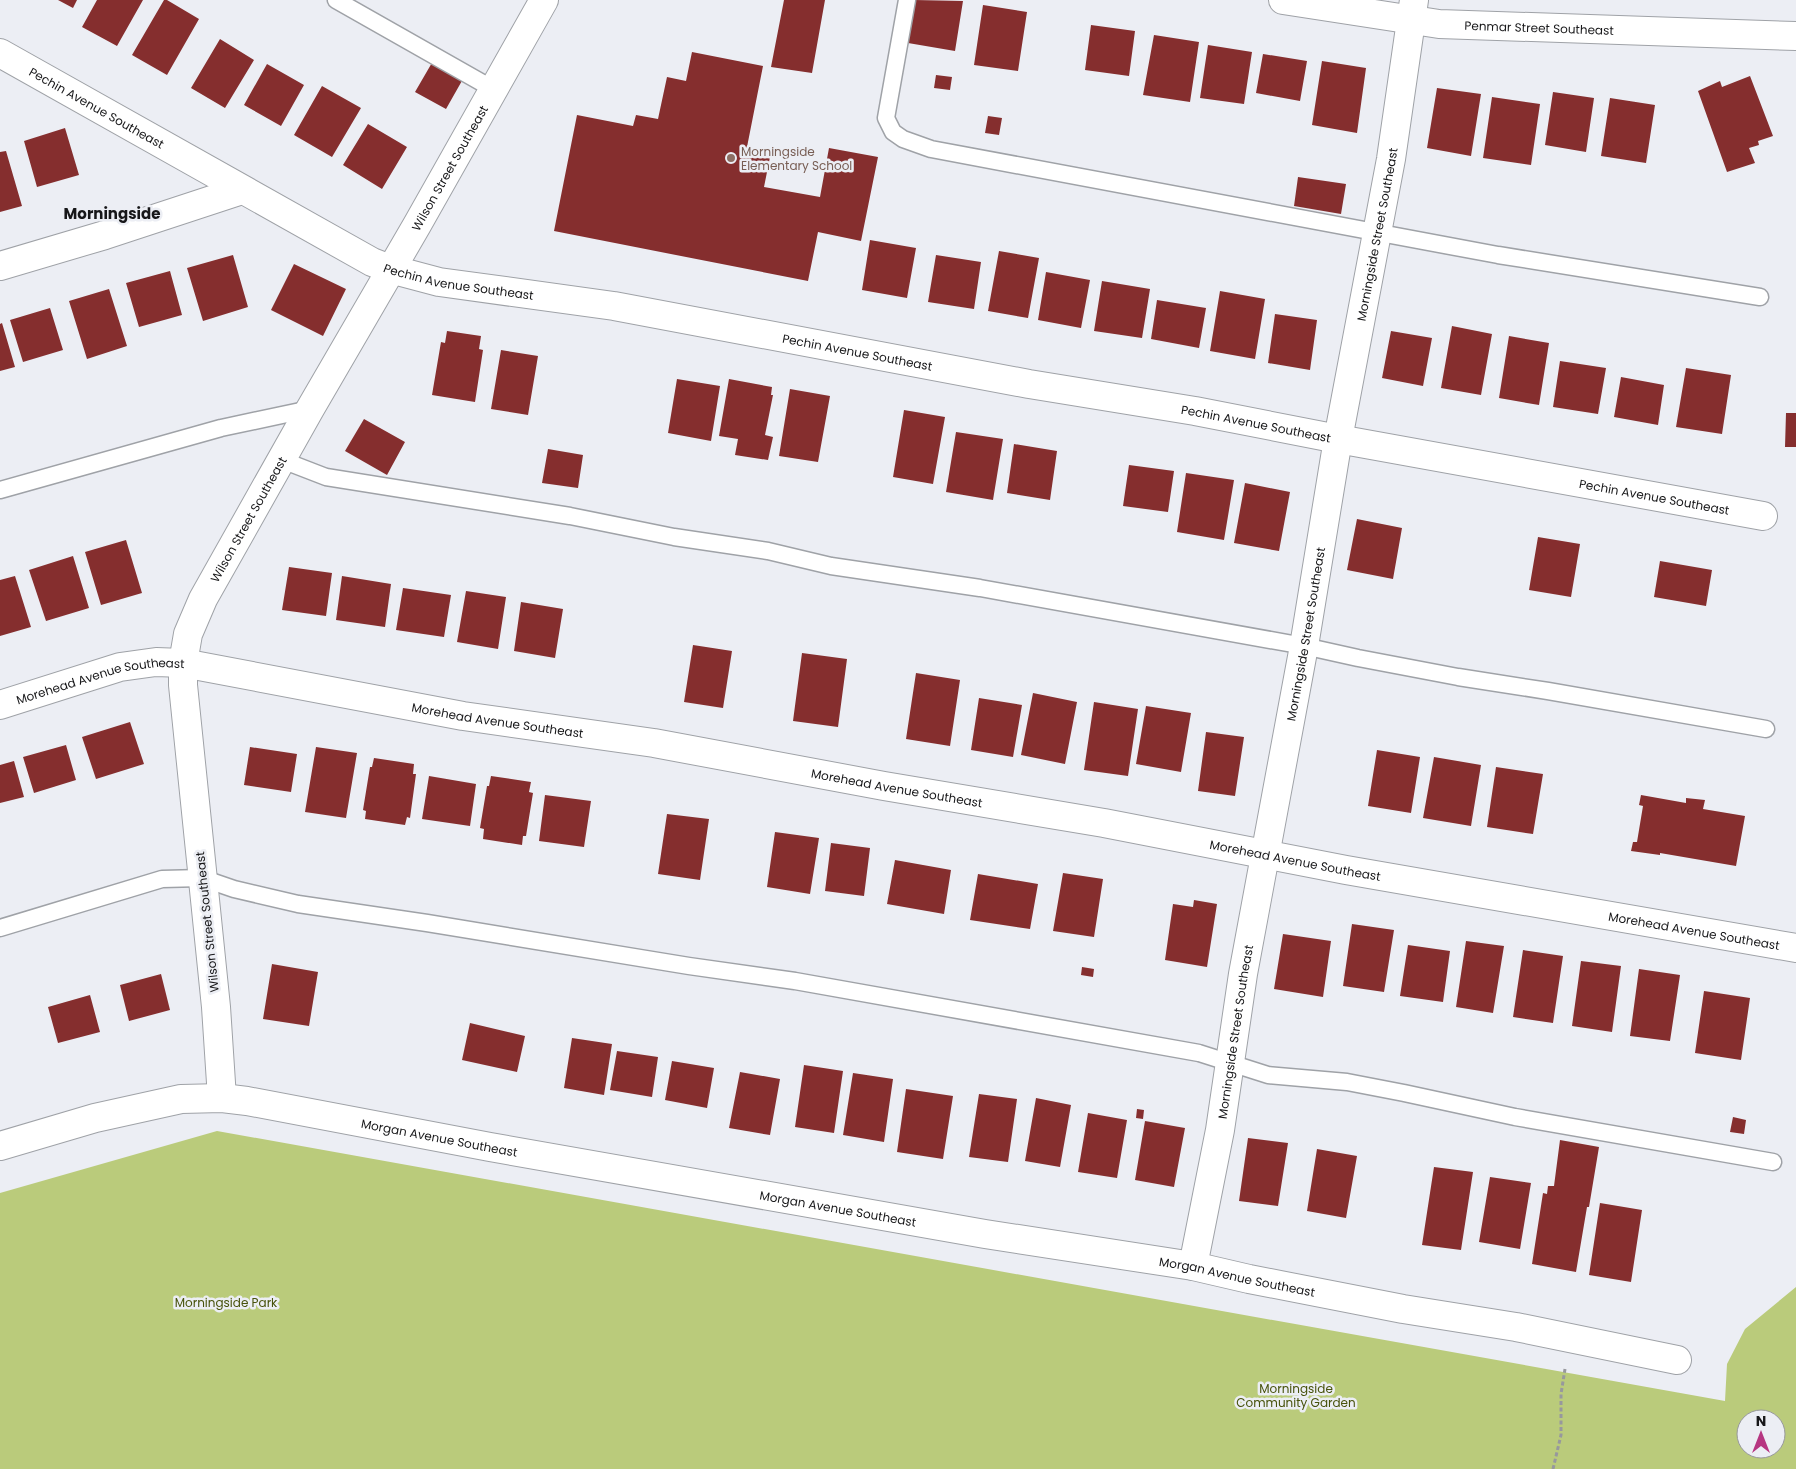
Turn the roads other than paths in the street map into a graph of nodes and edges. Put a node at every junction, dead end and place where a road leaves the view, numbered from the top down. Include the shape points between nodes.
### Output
1 (336, 0) edge
2 (544, 0) edge
3 (907, 0) edge
4 (1283, 0) edge
5 (1412, 10) edge
6 (1796, 36) edge
7 (0, 53) edge
8 (493, 89) junction
9 (242, 190) junction
10 (1378, 232) junction
11 (0, 266) edge
12 (390, 269) junction
13 (1760, 297) dead end
14 (310, 409) junction
15 (1338, 439) junction
16 (282, 460) junction
17 (0, 490) edge
18 (1763, 516) dead end
19 (1304, 646) junction
20 (183, 663) junction
21 (0, 705) edge
22 (1766, 729) dead end
23 (1266, 854) junction
24 (202, 878) junction
25 (0, 928) edge
26 (1796, 948) edge
27 (1230, 1062) junction
28 (222, 1098) junction
29 (0, 1146) edge
30 (1773, 1162) dead end
31 (1192, 1266) junction
32 (1677, 1360) dead end

1 - 8 lane
2 - 8 street, Wilson Street Southeast
3 - 10 lane via 886,118 893,132 903,139 931,149
4 - 5 street, Penmar Street Southeast
5 - 6 street, Penmar Street Southeast via 1439,24
5 - 10 street, Morningside Street Southeast
7 - 9 street, Pechin Avenue Southeast
8 - 12 street, Wilson Street Southeast
9 - 11 street
9 - 12 street, Pechin Avenue Southeast
10 - 13 lane via 1498,255
10 - 15 street, Morningside Street Southeast
12 - 14 street, Wilson Street Southeast
12 - 15 street, Pechin Avenue Southeast via 439,282 614,306
14 - 16 street, Wilson Street Southeast
14 - 17 lane via 221,428
15 - 18 street, Pechin Avenue Southeast
15 - 19 street, Morningside Street Southeast
16 - 19 lane via 326,477 570,516 674,537 768,551 832,566 980,588
16 - 20 street, Wilson Street Southeast via 203,598 188,634
19 - 22 lane via 1449,675
19 - 23 street, Morningside Street Southeast
20 - 21 street, Morehead Avenue Southeast via 156,662 120,667
20 - 23 street, Morehead Avenue Southeast via 463,716 654,742
20 - 24 street, Wilson Street Southeast
23 - 26 street, Morehead Avenue Southeast
23 - 27 street, Morningside Street Southeast
24 - 25 lane via 162,879
24 - 27 lane via 298,904 804,982 1199,1053
24 - 28 street, Wilson Street Southeast
27 - 30 lane via 1268,1074 1404,1092 1515,1117
27 - 31 street, Morningside Street Southeast via 1220,1130
28 - 29 street, Morgan Avenue Southeast via 181,1099 95,1118
28 - 31 street, Morgan Avenue Southeast via 975,1232
31 - 32 street, Morgan Avenue Southeast

